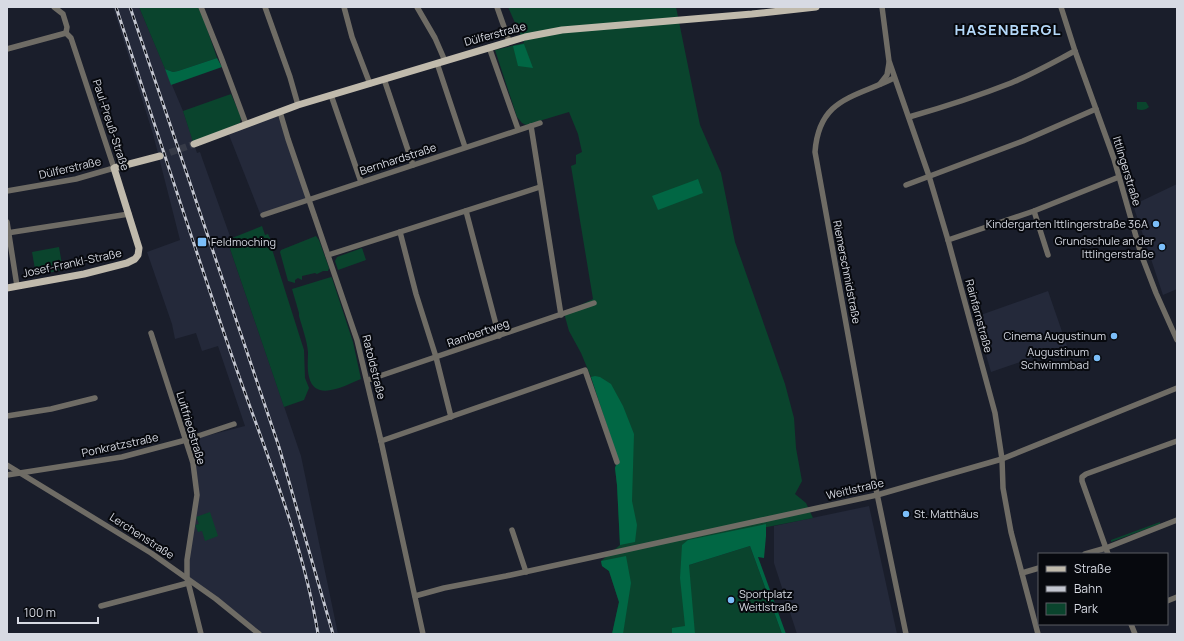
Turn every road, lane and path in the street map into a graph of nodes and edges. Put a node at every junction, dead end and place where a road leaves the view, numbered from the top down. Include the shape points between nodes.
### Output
1 (54, 7) edge
2 (201, 7) edge
3 (265, 7) edge
4 (344, 7) edge
5 (417, 7) edge
6 (497, 7) edge
7 (816, 7) edge
8 (882, 7) edge
9 (1061, 7) edge
10 (66, 33) junction
11 (509, 41) junction
12 (489, 47) junction
13 (7, 49) edge
14 (1075, 51) junction
15 (445, 61) junction
16 (889, 61) junction
17 (437, 63) junction
18 (894, 78) junction
19 (384, 79) junction
20 (370, 84) junction
21 (880, 86) junction
22 (331, 96) junction
23 (298, 106) junction
24 (1096, 109) junction
25 (280, 112) junction
26 (909, 117) junction
27 (540, 123) dead end
28 (246, 124) junction
29 (531, 126) junction
30 (518, 129) junction
31 (194, 144) tunnel mouth
32 (465, 147) junction
33 (160, 156) tunnel mouth
34 (413, 165) junction
35 (114, 168) junction
36 (929, 176) junction
37 (1119, 177) junction
38 (361, 182) junction
39 (906, 186) dead end
40 (540, 187) junction
41 (7, 191) edge
42 (309, 200) junction
43 (466, 211) junction
44 (1034, 211) junction
45 (129, 214) junction
46 (263, 215) dead end
47 (7, 222) edge
48 (8, 232) edge
49 (400, 232) junction
50 (948, 240) junction
51 (138, 255) joint
52 (328, 255) junction
53 (1048, 255) dead end
54 (17, 286) junction
55 (7, 288) edge
56 (594, 303) dead end
57 (561, 315) junction
58 (150, 333) dead end
59 (499, 336) junction
60 (1177, 340) edge
61 (436, 357) junction
62 (368, 380) junction
63 (1177, 388) edge
64 (95, 398) dead end
65 (7, 416) edge
66 (451, 417) junction
67 (234, 424) dead end
68 (186, 440) junction
69 (1177, 441) edge
70 (381, 442) junction
71 (1002, 459) junction
72 (617, 462) dead end
73 (7, 465) edge
74 (19, 474) junction
75 (7, 476) edge
76 (877, 495) junction
77 (1177, 520) edge
78 (512, 530) dead end
79 (1106, 548) junction
80 (1088, 553) edge
81 (1108, 553) edge
82 (1038, 568) edge
83 (526, 572) junction
84 (1022, 573) junction
85 (187, 580) junction
86 (415, 596) junction
87 (101, 606) dead end
88 (201, 634) edge
89 (259, 634) edge
90 (423, 634) edge
91 (906, 634) edge
92 (1038, 634) edge

1 - 10 street, Paul-Preuß-Straße via 63,14
2 - 28 street
3 - 23 street via 288,69
4 - 20 street via 352,37
5 - 15 street
6 - 11 street
7 - 11 main road, Dülferstraße via 562,30
8 - 16 street, Rainfarnstraße
9 - 14 street, Ittlingerstraße
10 - 13 street
10 - 35 street, Paul-Preuß-Straße via 71,38
11 - 12 main road, Dülferstraße
12 - 15 main road, Dülferstraße
12 - 30 street
14 - 24 street, Ittlingerstraße
14 - 26 street via 1013,82
15 - 17 main road, Dülferstraße
16 - 18 street, Rainfarnstraße
16 - 21 street via 887,75
17 - 19 main road, Dülferstraße
17 - 32 street
18 - 21 street, Riemerschmidstraße
18 - 26 street, Rainfarnstraße
19 - 20 main road, Dülferstraße
19 - 34 street
20 - 22 main road, Dülferstraße
21 - 76 street, Riemerschmidstraße via 836,104 820,126 815,152
22 - 23 main road, Dülferstraße
22 - 38 street
23 - 25 main road, Dülferstraße
24 - 36 street via 1023,142
24 - 37 street, Ittlingerstraße
25 - 28 main road, Dülferstraße
25 - 42 street, Ratoldstraße
26 - 36 street, Rainfarnstraße
27 - 29 street, Bernhardstraße
28 - 31 main road, Dülferstraße
29 - 30 street, Bernhardstraße
29 - 40 street
30 - 32 street, Bernhardstraße
32 - 34 street, Bernhardstraße
33 - 35 main road, Dülferstraße
34 - 38 street, Bernhardstraße
35 - 41 street, Dülferstraße via 76,179
35 - 45 main road, Paul-Preuß-Straße
36 - 39 street
36 - 50 street, Rainfarnstraße
37 - 44 street
37 - 60 street, Ittlingerstraße via 1141,254
38 - 42 street, Bernhardstraße
40 - 43 street
40 - 57 street
42 - 46 street, Bernhardstraße
42 - 52 street, Ratoldstraße
43 - 49 street
43 - 59 street
44 - 50 street
44 - 53 street
45 - 48 street
45 - 51 main road, Paul-Preuß-Straße via 139,248
47 - 48 street
48 - 54 street
49 - 52 street
49 - 61 street
50 - 71 street, Rainfarnstraße via 995,413
51 - 54 main road, Josef-Frankl-Straße via 135,259 121,264 84,274
52 - 62 street, Ratoldstraße
54 - 55 main road, Josef-Frankl-Straße
56 - 57 street, Rambertweg
57 - 59 street, Rambertweg
58 - 68 street, Luitfriedstraße
59 - 61 street, Rambertweg
61 - 62 street, Rambertweg
61 - 66 street
62 - 70 street, Ratoldstraße
63 - 71 street, Weitlstraße
64 - 65 street
66 - 70 street
66 - 72 street via 585,370
67 - 68 street, Ponkratzstraße
68 - 74 street, Ponkratzstraße via 122,457
68 - 85 street, Luitfriedstraße via 193,463 196,496 186,560
69 - 79 street via 1082,477
70 - 86 street, Ratoldstraße
71 - 76 street, Weitlstraße
71 - 84 street, Rainfarnstraße via 1003,488
73 - 74 street, Lerchenstraße
74 - 75 street, Ponkratzstraße
74 - 85 street, Lerchenstraße via 144,549
76 - 83 street, Weitlstraße
76 - 91 street, Riemerschmidstraße
77 - 79 street
78 - 83 street
79 - 80 street
79 - 81 street
82 - 84 street
83 - 86 street, Weitlstraße
84 - 92 street, Rainfarnstraße
85 - 87 street
85 - 88 street, Luitfriedstraße
85 - 89 street, Lerchenstraße via 216,599
86 - 90 street, Ratoldstraße

